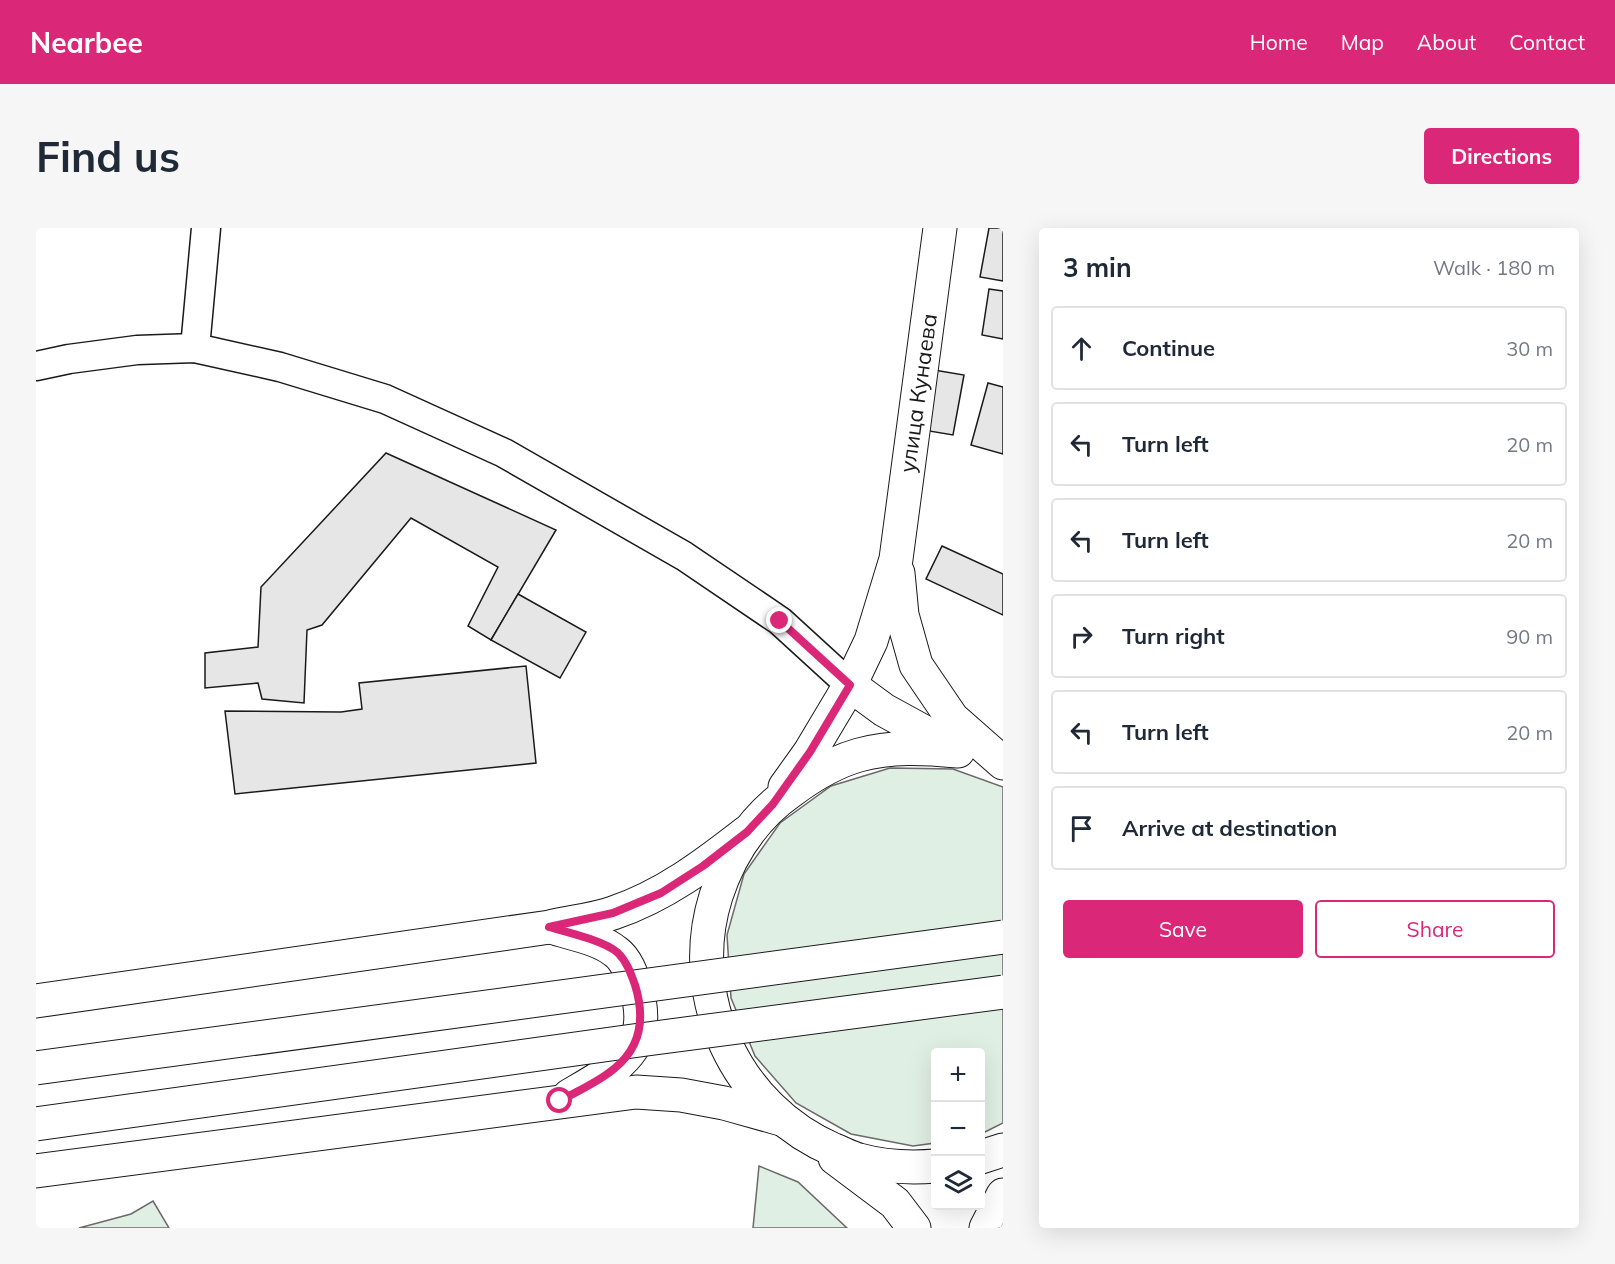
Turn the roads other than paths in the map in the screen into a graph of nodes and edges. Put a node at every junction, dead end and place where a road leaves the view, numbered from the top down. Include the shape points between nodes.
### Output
1 (206, 228) edge
2 (940, 228) edge
3 (195, 348) junction
4 (36, 366) edge
5 (896, 559) junction
6 (850, 685) junction
7 (958, 751) junction
8 (1003, 764) edge
9 (773, 804) junction
10 (747, 832) junction
11 (549, 927) junction
12 (1003, 937) edge
13 (1003, 993) edge
14 (36, 1000) edge
15 (36, 1068) edge
16 (560, 1101) junction
17 (781, 1119) junction
18 (36, 1124) edge
19 (812, 1141) junction
20 (1003, 1150) edge
21 (984, 1156) edge
22 (931, 1166) edge
23 (36, 1171) edge
24 (1003, 1196) edge
25 (914, 1228) edge
26 (986, 1228) edge

1 - 3 street
2 - 5 main road, улица Кунаева
3 - 4 street via 137,350
3 - 6 street via 280,367 385,399 504,453 684,556 780,621
5 - 6 main road via 871,641
5 - 8 main road via 902,615 916,665 952,718
6 - 7 main road via 884,710
6 - 9 main road
7 - 8 main road
7 - 9 main road via 908,747 859,755 813,774
9 - 10 main road
10 - 11 main road via 661,893 613,913
10 - 17 main road via 724,872 710,915 706,960 711,1005 726,1048 750,1087
11 - 14 main road
11 - 16 main road via 617,952 631,972 641,1021 636,1044 616,1068
12 - 15 main road, bridge
13 - 18 main road, bridge
16 - 17 main road via 636,1092 681,1095
16 - 23 main road
17 - 19 main road
19 - 22 main road via 858,1160 907,1168
19 - 25 main road via 895,1203
20 - 21 main road
24 - 26 main road

